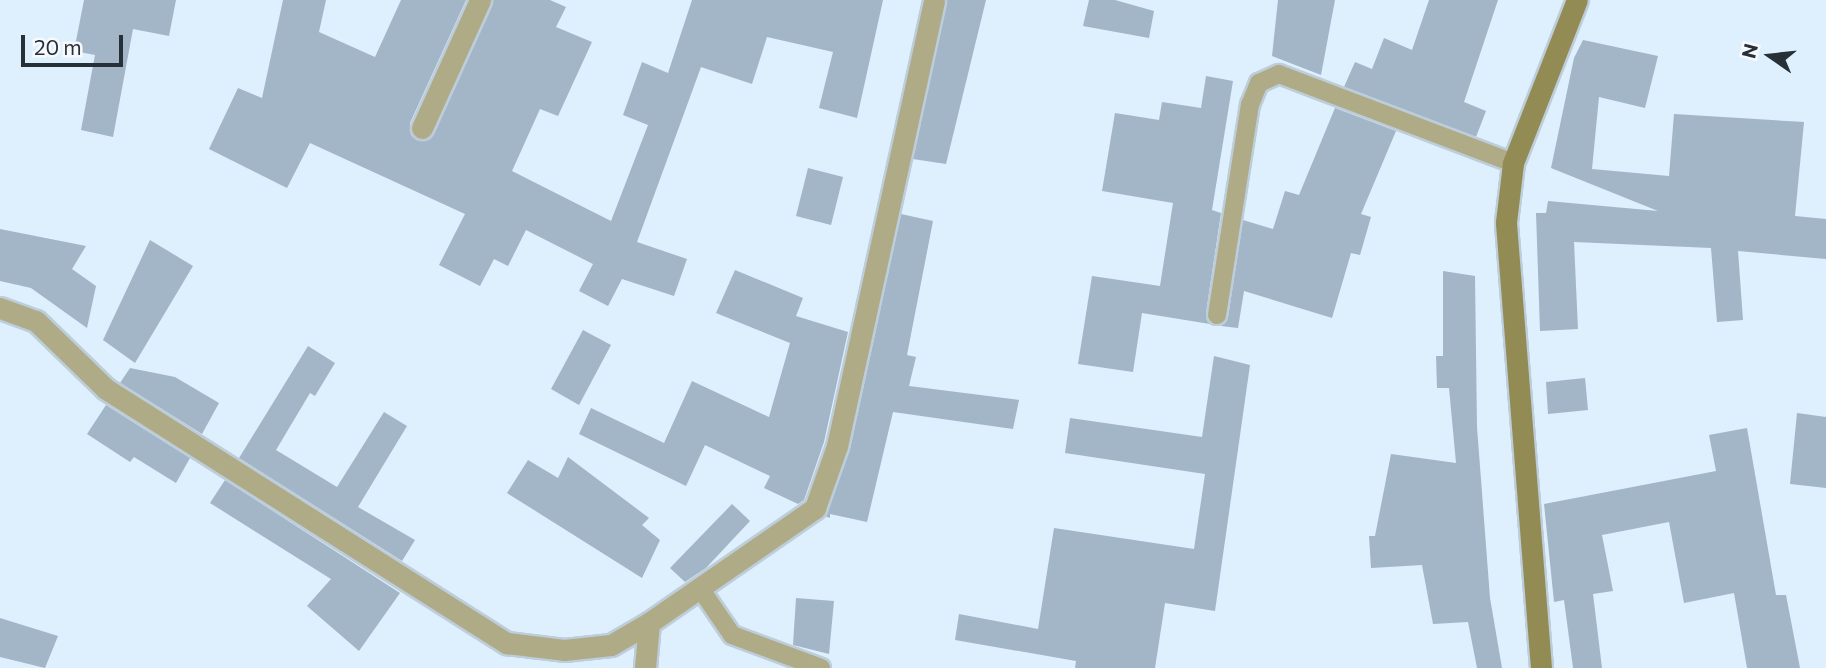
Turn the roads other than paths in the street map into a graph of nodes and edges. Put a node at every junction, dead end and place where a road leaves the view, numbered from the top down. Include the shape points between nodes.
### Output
1 (480, 0) edge
2 (934, 0) edge
3 (1577, 0) edge
4 (422, 128) dead end
5 (1513, 163) junction
6 (0, 308) edge
7 (1217, 315) dead end
8 (702, 591) junction
9 (649, 623) junction
10 (645, 668) edge
11 (821, 668) edge
12 (1541, 668) edge

1 - 4 street
2 - 8 street via 837,446 815,508
3 - 5 street
5 - 7 lane via 1279,74 1259,83 1250,105
5 - 12 street via 1506,222
6 - 9 street via 36,321 106,389 507,643 564,650 611,645
8 - 9 street
8 - 11 lane via 732,635
9 - 10 street

